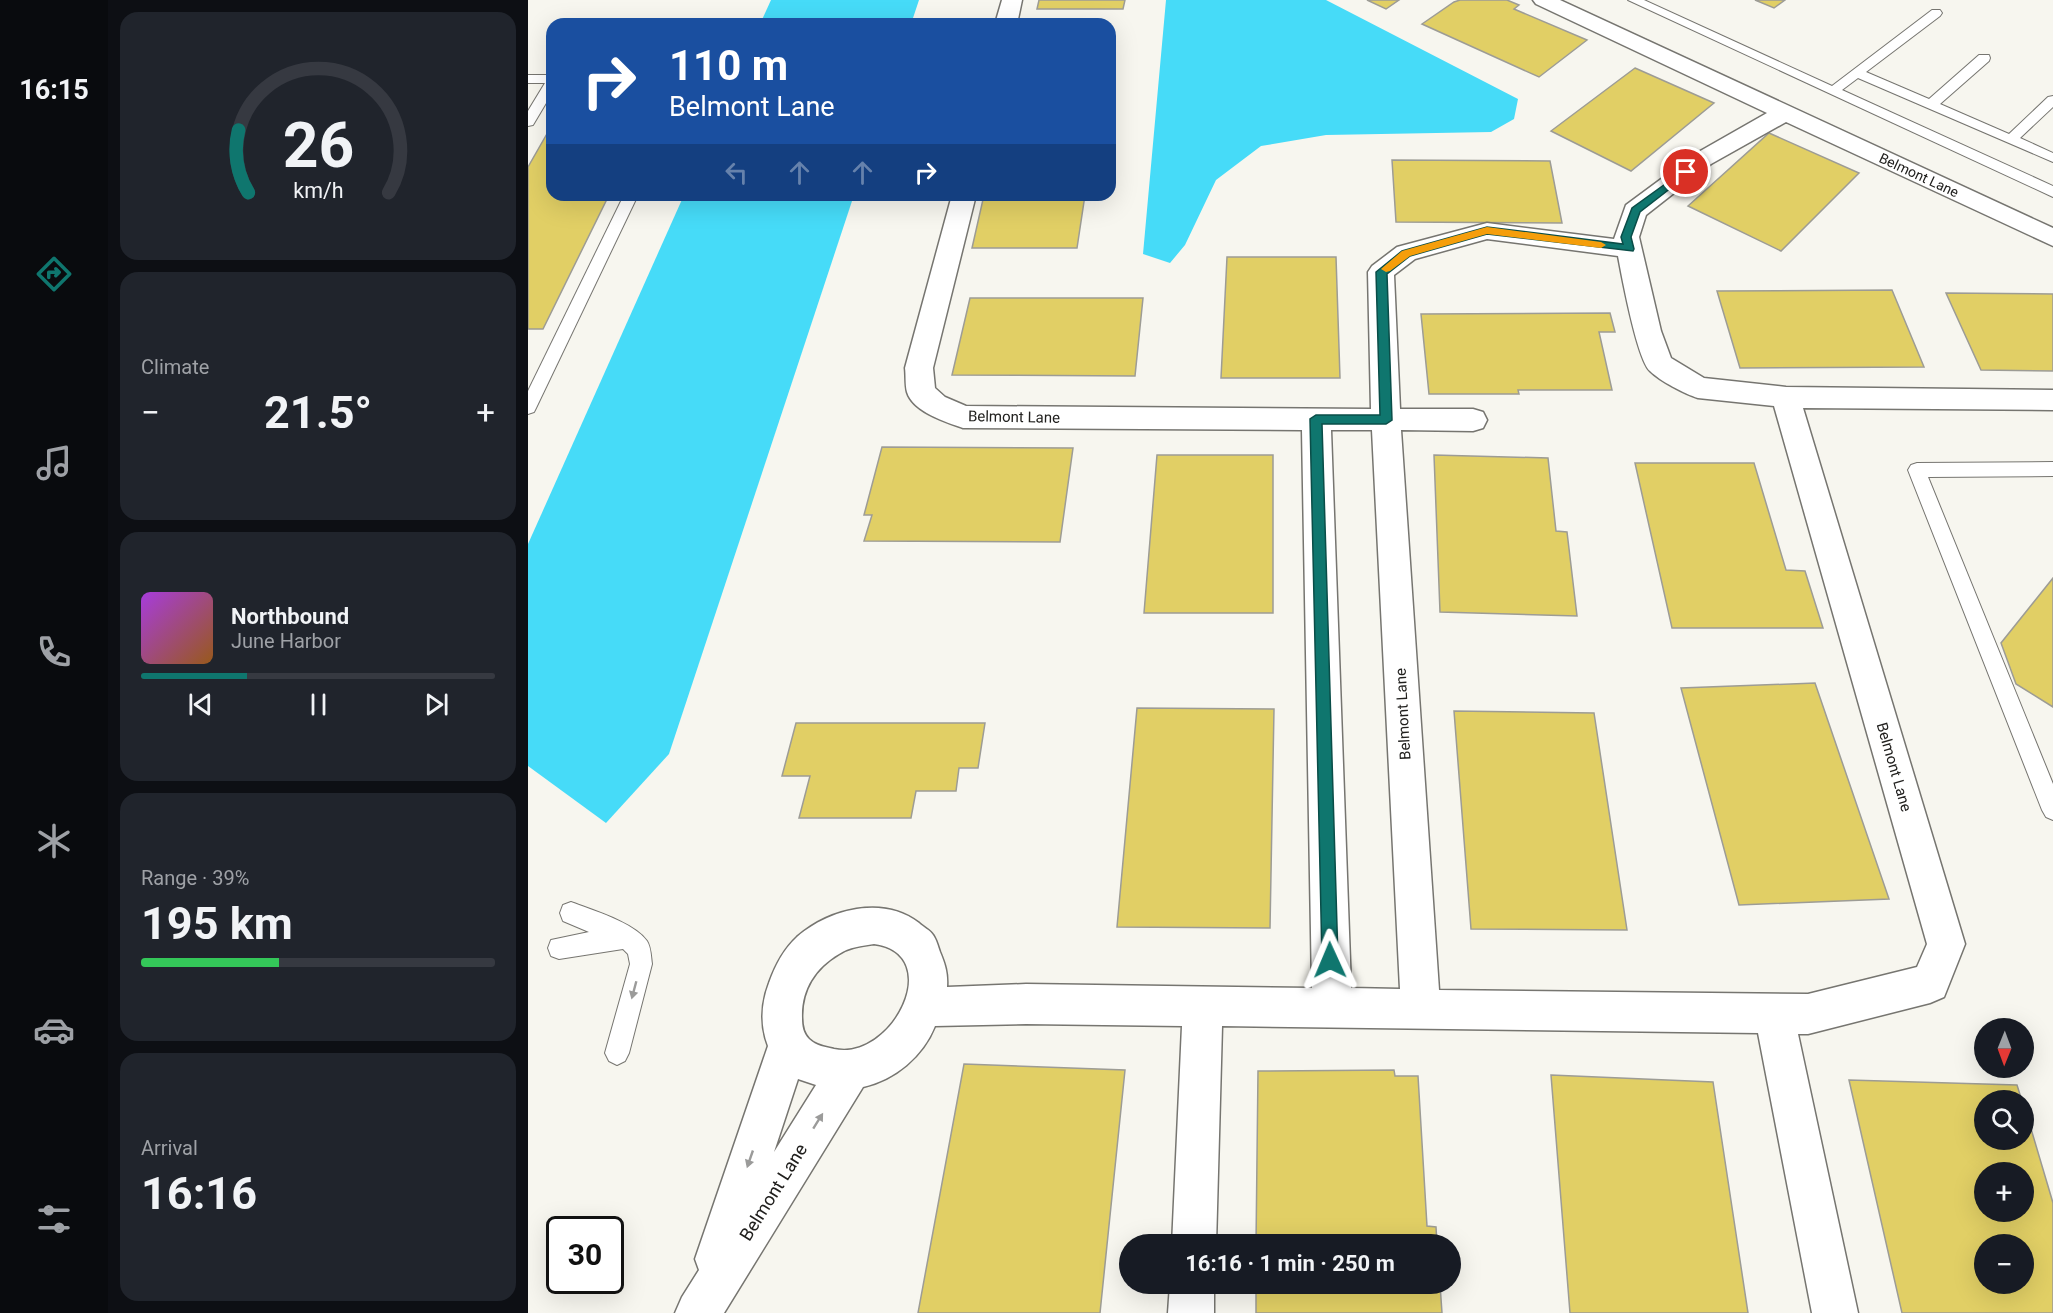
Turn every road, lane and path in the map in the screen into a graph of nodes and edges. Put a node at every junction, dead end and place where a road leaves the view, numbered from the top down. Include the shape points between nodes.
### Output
1 (1011, 0) edge
2 (1543, 0) edge
3 (1634, 0) edge
4 (1936, 13) dead end
5 (1007, 18) edge
6 (1984, 58) dead end
7 (1857, 73) junction
8 (528, 79) edge
9 (546, 80) edge
10 (546, 90) edge
11 (1833, 91) junction
12 (2053, 100) edge
13 (1931, 105) junction
14 (1785, 113) junction
15 (528, 122) edge
16 (2010, 140) junction
17 (2053, 158) edge
18 (2053, 192) edge
19 (628, 201) edge
20 (963, 201) edge
21 (2053, 238) edge
22 (1629, 249) junction
23 (1786, 397) junction
24 (2053, 400) edge
25 (528, 408) edge
26 (1316, 419) junction
27 (1386, 420) junction
28 (1473, 420) dead end
29 (2053, 469) edge
30 (2053, 810) edge
31 (571, 913) dead end
32 (627, 937) junction
33 (559, 948) dead end
34 (1203, 1006) junction
35 (926, 1007) junction
36 (1332, 1007) junction
37 (1420, 1009) junction
38 (1774, 1014) junction
39 (789, 1044) junction
40 (617, 1053) dead end
41 (849, 1071) junction
42 (1194, 1234) edge
43 (1192, 1294) edge
44 (698, 1313) edge
45 (1191, 1313) edge
46 (1835, 1313) edge

1 - 5 street
2 - 14 street, Belmont Lane
3 - 11 lane
4 - 7 lane
6 - 13 lane
7 - 11 lane
7 - 13 lane
8 - 9 lane
10 - 15 lane
11 - 18 lane
12 - 16 lane
13 - 16 lane
14 - 21 street, Belmont Lane
14 - 22 street via 1703,159 1635,211 1626,237
16 - 17 lane
19 - 25 lane
20 - 26 street, Belmont Lane via 919,368 921,392 935,404 963,417
22 - 23 street via 1659,364 1698,388
22 - 27 street, Belmont Lane via 1487,231 1406,253 1381,272
23 - 24 street
23 - 38 street, Belmont Lane via 1946,944 1930,982 1808,1014
26 - 27 street, Belmont Lane
26 - 36 street
27 - 28 street, Belmont Lane
27 - 37 street, Belmont Lane
29 - 30 lane via 1917,470
31 - 32 lane
32 - 33 lane
32 -> 40 lane via 639,949 640,964
34 - 35 street, Belmont Lane
34 - 36 street, Belmont Lane
34 - 42 street
35 - 39 street via 929,983 925,960 913,942 896,930 874,925 851,927 828,937 807,954 792,974 783,998 782,1022
35 - 41 street via 914,1030 896,1050 874,1065
36 - 37 street, Belmont Lane
37 - 38 street, Belmont Lane
38 - 46 street
39 - 41 street via 804,1060 824,1070
39 -> 44 street, Belmont Lane
44 -> 41 street, Belmont Lane
43 - 45 street

